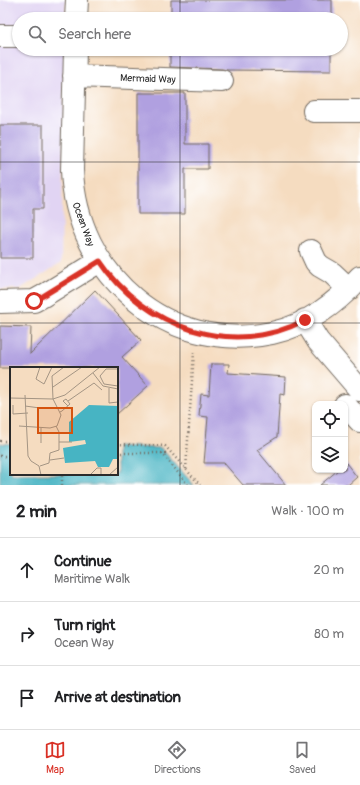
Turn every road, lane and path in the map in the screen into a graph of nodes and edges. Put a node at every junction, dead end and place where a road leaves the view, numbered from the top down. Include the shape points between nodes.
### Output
1 (77, 0) edge
2 (76, 12) edge
3 (0, 36) edge
4 (12, 36) edge
5 (75, 56) edge
6 (74, 76) junction
7 (222, 81) dead end
8 (314, 111) dead end
9 (360, 111) edge
10 (311, 252) dead end
11 (100, 261) junction
12 (355, 283) edge
13 (0, 302) edge
14 (305, 320) junction
15 (196, 331) junction
16 (360, 390) edge
17 (348, 408) edge
18 (360, 421) edge
19 (118, 444) edge
20 (118, 453) edge
21 (162, 453) junction
22 (169, 453) dead end
23 (186, 469) junction
24 (188, 485) edge
25 (200, 485) edge

1 - 2 street
3 - 4 street
5 - 6 street, Ocean Way
6 - 7 street, Mermaid Way
6 - 11 street, Ocean Way via 72,188 86,237
8 - 9 street
10 - 12 street via 320,266
11 - 13 street via 34,301
11 - 15 street, Ocean Way via 118,284 139,304 166,320
12 - 14 street, Ocean Way via 333,304
14 - 15 street, Ocean Way via 285,329 260,335 229,336
14 - 16 street via 318,341
15 - 23 path
17 - 18 street
19 - 23 path via 166,446
20 - 21 path
21 - 22 path
21 - 24 path
23 - 25 path

